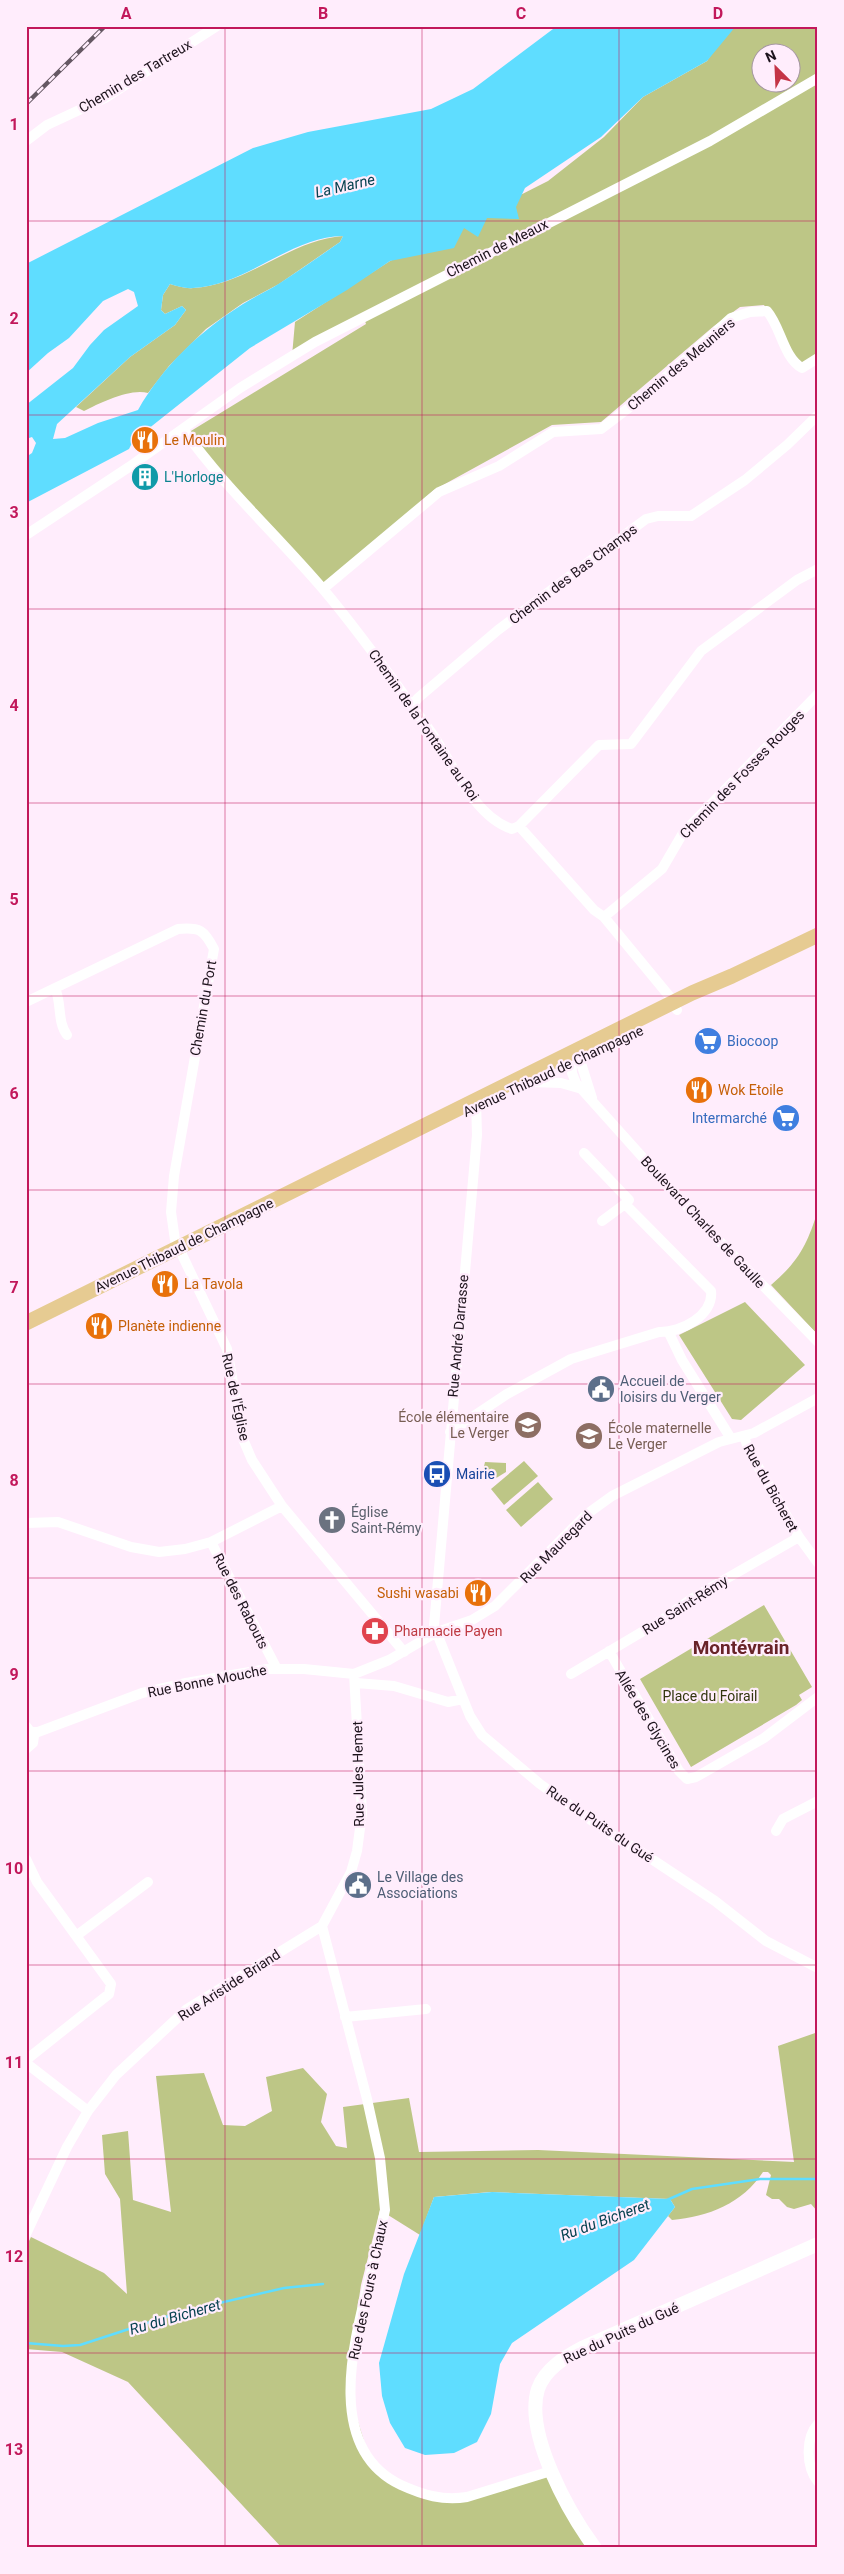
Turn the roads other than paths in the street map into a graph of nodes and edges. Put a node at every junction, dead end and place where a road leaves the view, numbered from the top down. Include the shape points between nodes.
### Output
1 (217, 26) edge
2 (818, 78) edge
3 (26, 141) edge
4 (818, 358) edge
5 (818, 415) edge
6 (183, 429) junction
7 (26, 535) edge
8 (818, 568) edge
9 (323, 589) junction
10 (818, 694) edge
11 (412, 706) junction
12 (518, 826) junction
13 (604, 917) junction
14 (818, 935) edge
15 (55, 988) junction
16 (26, 1002) edge
17 (675, 1006) junction
18 (67, 1034) dead end
19 (574, 1060) junction
20 (532, 1082) junction
21 (582, 1089) junction
22 (592, 1098) junction
23 (476, 1104) junction
24 (584, 1153) dead end
25 (625, 1204) junction
26 (602, 1221) dead end
27 (178, 1249) junction
28 (26, 1322) edge
29 (669, 1332) junction
30 (818, 1342) edge
31 (818, 1398) edge
32 (450, 1432) junction
33 (744, 1436) junction
34 (730, 1438) junction
35 (282, 1506) junction
36 (26, 1523) edge
37 (799, 1537) junction
38 (211, 1542) junction
39 (818, 1563) edge
40 (437, 1632) junction
41 (404, 1652) junction
42 (609, 1652) junction
43 (277, 1669) junction
44 (571, 1674) dead end
45 (355, 1678) junction
46 (818, 1696) edge
47 (463, 1699) junction
48 (30, 1729) edge
49 (26, 1749) edge
50 (818, 1801) edge
51 (776, 1831) dead end
52 (26, 1859) edge
53 (148, 1882) dead end
54 (322, 1926) junction
55 (76, 1936) junction
56 (818, 1968) edge
57 (426, 2009) dead end
58 (345, 2017) junction
59 (26, 2062) edge
60 (88, 2110) junction
61 (27, 2229) edge
62 (818, 2244) edge
63 (818, 2424) edge
64 (551, 2471) junction
65 (818, 2482) edge
66 (595, 2548) edge

1 - 3 street, Chemin des Tartreux via 105,98 47,126
2 - 6 street, Chemin de Meaux via 710,141 315,342 240,388
4 - 9 street, Chemin des Meuniers via 802,368 793,363 776,321 767,311 731,318 647,394 601,429 553,432 499,466 439,492
5 - 11 street, Chemin des Bas Champs via 745,480 692,516 646,519 498,630
6 - 7 street, Chemin de Meaux
6 - 9 street, Chemin de la Fontaine au Roi via 278,542
8 - 12 street via 701,652 631,744 599,745
9 - 11 street, Chemin de la Fontaine au Roi
10 - 13 street, Chemin des Fosses Rouges via 683,832 662,869
11 - 12 street, Chemin de la Fontaine au Roi via 459,779 482,806 500,825 512,829
12 - 13 street
13 - 17 street
14 - 17 main road, Avenue Thibaud de Champagne
15 - 16 street, Chemin du Port
15 - 18 street via 61,1002 62,1028
15 - 27 street, Chemin du Port via 178,929 206,933 214,949 174,1176 172,1229
17 - 19 main road, Avenue Thibaud de Champagne
19 - 20 main road, Avenue Thibaud de Champagne
19 - 21 street, Boulevard Charles de Gaulle via 576,1083
19 - 22 street, Boulevard Charles de Gaulle
19 - 23 main road, Avenue Thibaud de Champagne
20 - 21 street, Boulevard Charles de Gaulle via 561,1083
20 - 23 main road, Avenue Thibaud de Champagne
21 - 22 street, Boulevard Charles de Gaulle
22 - 30 street, Boulevard Charles de Gaulle via 696,1218
23 - 27 main road, Avenue Thibaud de Champagne
23 - 32 street, Rue André Darrasse via 477,1135
24 - 25 street via 629,1200
25 - 26 street
25 - 29 street via 711,1291 712,1301 706,1312
27 - 28 main road, Avenue Thibaud de Champagne
27 - 35 street, Rue de l'Église via 227,1349 244,1439 252,1460
29 - 32 street via 659,1332 571,1359 507,1394
29 - 34 street via 682,1360
31 - 33 street, Rue Mauregard
32 - 40 street, Rue André Darrasse via 434,1626
33 - 34 street, Rue Mauregard
33 - 37 street, Rue du Bicheret via 749,1451
34 - 40 street, Rue Mauregard via 607,1499 587,1514 498,1604 472,1620
35 - 38 street
35 - 41 street, Rue de l'Église
36 - 38 street, Rue des Rabouts via 58,1522 152,1551 185,1549
37 - 39 street, Rue du Bicheret
37 - 42 street, Rue Saint-Rémy via 691,1599
38 - 43 street, Rue des Rabouts
40 - 41 street, Rue Bonne Mouche
40 - 47 street, Rue du Puits du Gué
41 - 45 street, Rue Bonne Mouche
42 - 44 street, Rue Saint-Rémy
42 - 46 street, Allée des Glycines via 679,1771 687,1779 764,1738
43 - 45 street, Rue Bonne Mouche via 304,1669
43 - 48 street, Rue Bonne Mouche via 230,1674 142,1693 38,1732
45 - 47 street via 448,1702
45 - 54 street, Rue Jules Hemet via 362,1814 352,1872
47 - 56 street, Rue du Puits du Gué via 472,1722 482,1735 540,1784 616,1838 715,1901 766,1940
48 - 49 street via 33,1743
50 - 51 street via 783,1819
52 - 55 street via 37,1882
53 - 55 street
54 - 58 street, Rue des Fours à Chaux
54 - 60 street, Rue Aristide Briand via 186,2009 116,2075
55 - 59 street via 111,1990
57 - 58 street
58 - 64 street, Rue des Fours à Chaux via 385,2194 385,2210 356,2336 349,2384 354,2419 364,2452 375,2467 394,2482 420,2494 455,2499
59 - 60 street
60 - 61 street, Rue Aristide Briand
62 - 64 main road, Rue du Puits du Gué via 582,2348 555,2365 544,2377 535,2405
63 - 65 street via 813,2429 808,2455 813,2476
64 - 66 main road, Rue du Puits du Gué

